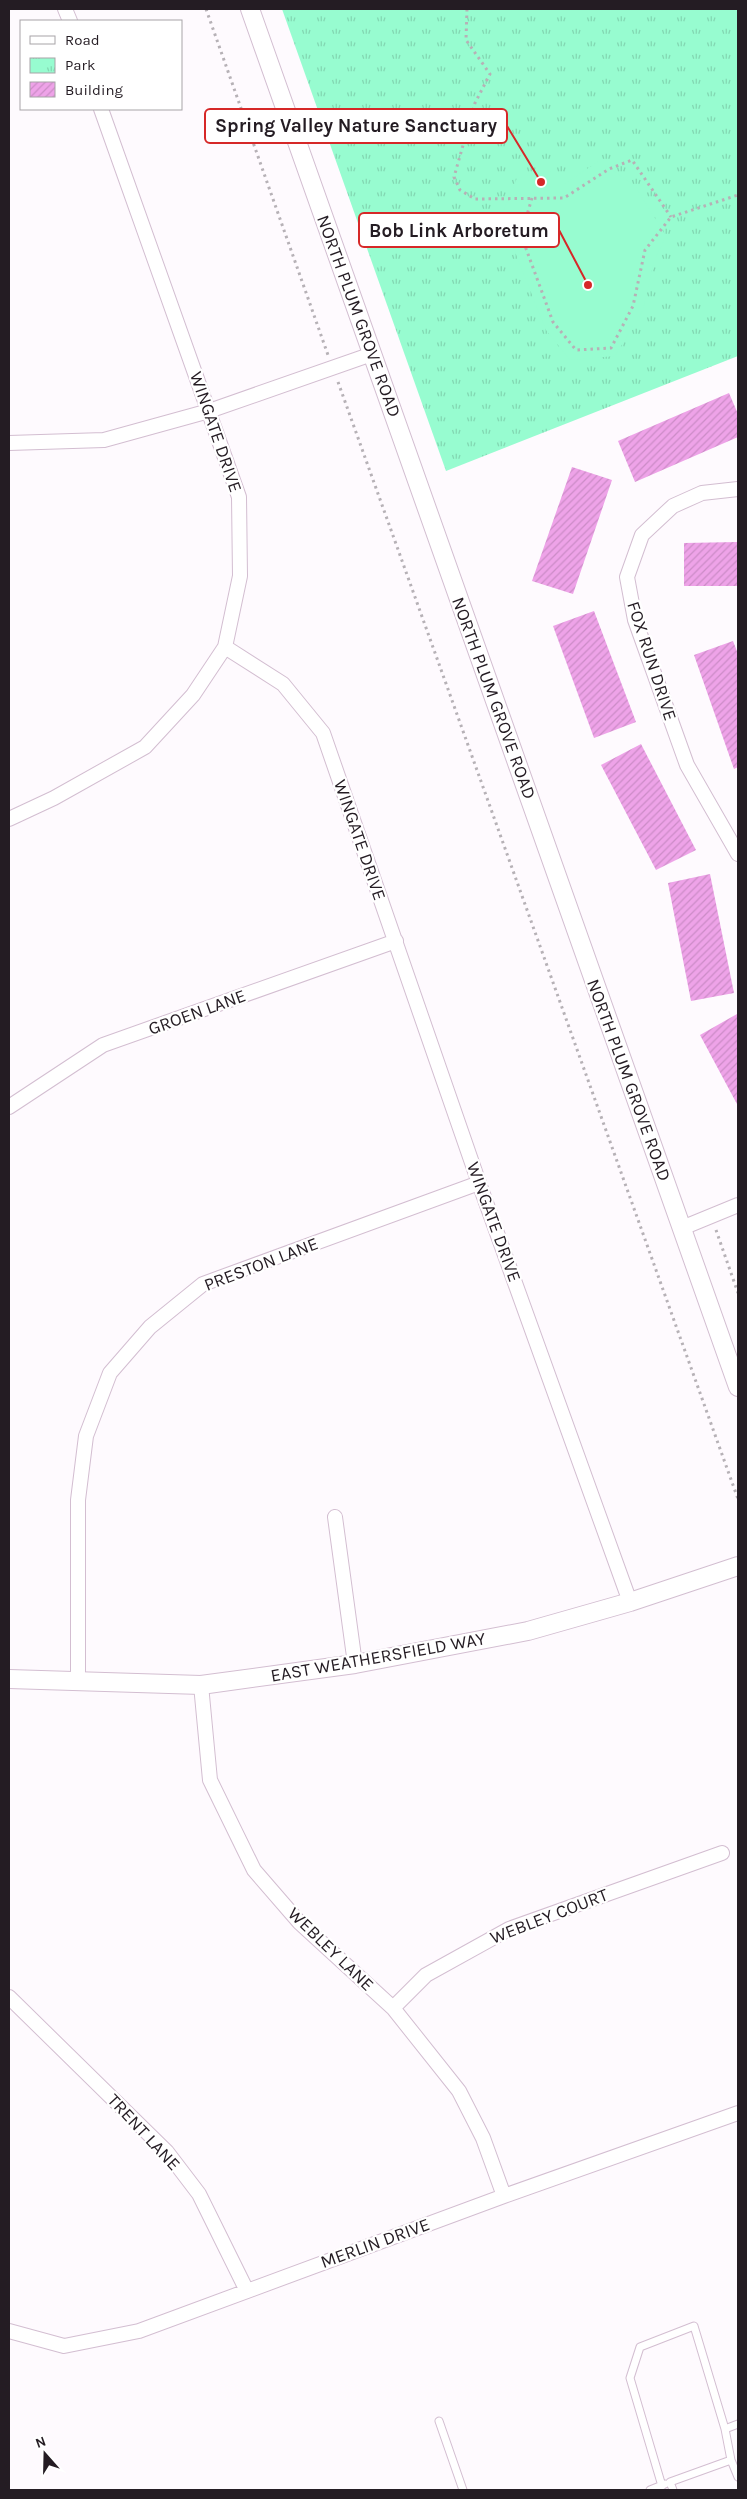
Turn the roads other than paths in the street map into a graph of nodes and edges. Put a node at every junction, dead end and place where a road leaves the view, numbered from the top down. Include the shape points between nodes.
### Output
1 (250, 9) edge
2 (101, 110) edge
3 (372, 354) junction
4 (210, 411) junction
5 (9, 443) edge
6 (738, 489) edge
7 (225, 647) junction
8 (9, 819) edge
9 (738, 854) edge
10 (396, 941) junction
11 (9, 1107) edge
12 (479, 1183) junction
13 (738, 1205) edge
14 (682, 1228) junction
15 (738, 1387) edge
16 (335, 1517) dead end
17 (738, 1566) edge
18 (630, 1602) junction
19 (355, 1664) junction
20 (9, 1679) edge
21 (78, 1680) junction
22 (200, 1685) junction
23 (722, 1853) dead end
24 (9, 1996) edge
25 (393, 2008) junction
26 (738, 2113) edge
27 (504, 2196) junction
28 (248, 2290) junction
29 (9, 2331) edge
30 (439, 2421) dead end
31 (738, 2424) edge
32 (725, 2429) junction
33 (731, 2460) junction
34 (738, 2477) edge
35 (670, 2482) junction
36 (662, 2486) junction
37 (463, 2490) edge
38 (650, 2490) edge
39 (673, 2490) edge

1 - 3 street, NORTH PLUM GROVE ROAD
2 - 4 street, WINGATE DRIVE
3 - 4 street
3 - 14 street, NORTH PLUM GROVE ROAD
4 - 5 street via 104,440
4 - 7 street, WINGATE DRIVE via 240,497 240,576
6 - 9 street, FOX RUN DRIVE via 702,492 673,506 642,535 627,577 635,620 688,765
7 - 8 street via 193,695 145,747
7 - 10 street, WINGATE DRIVE via 283,684 323,733
10 - 11 street, GROEN LANE via 103,1046
10 - 12 street, WINGATE DRIVE
12 - 18 street, WINGATE DRIVE
12 - 21 street, PRESTON LANE via 203,1284 150,1327 110,1373 86,1436 78,1500
13 - 14 street
14 - 15 street, NORTH PLUM GROVE ROAD
16 - 19 street
17 - 18 street, EAST WEATHERSFIELD WAY
18 - 19 street, EAST WEATHERSFIELD WAY via 528,1631
19 - 22 street, EAST WEATHERSFIELD WAY
20 - 21 street, EAST WEATHERSFIELD WAY
21 - 22 street, EAST WEATHERSFIELD WAY
22 - 25 street, WEBLEY LANE via 210,1780 254,1870 299,1922
23 - 25 street, WEBLEY COURT via 509,1929 426,1975
24 - 28 street, TRENT LANE via 167,2152 199,2194
25 - 27 street, WEBLEY LANE via 459,2092 483,2138
26 - 27 street, MERLIN DRIVE
27 - 28 street, MERLIN DRIVE
28 - 29 street, MERLIN DRIVE via 139,2331 64,2346
30 - 37 lane
31 - 32 lane
32 - 33 lane
32 - 36 lane via 694,2326 640,2347 630,2378
33 - 34 lane
33 - 35 lane
35 - 36 lane
35 - 39 lane
36 - 38 lane

